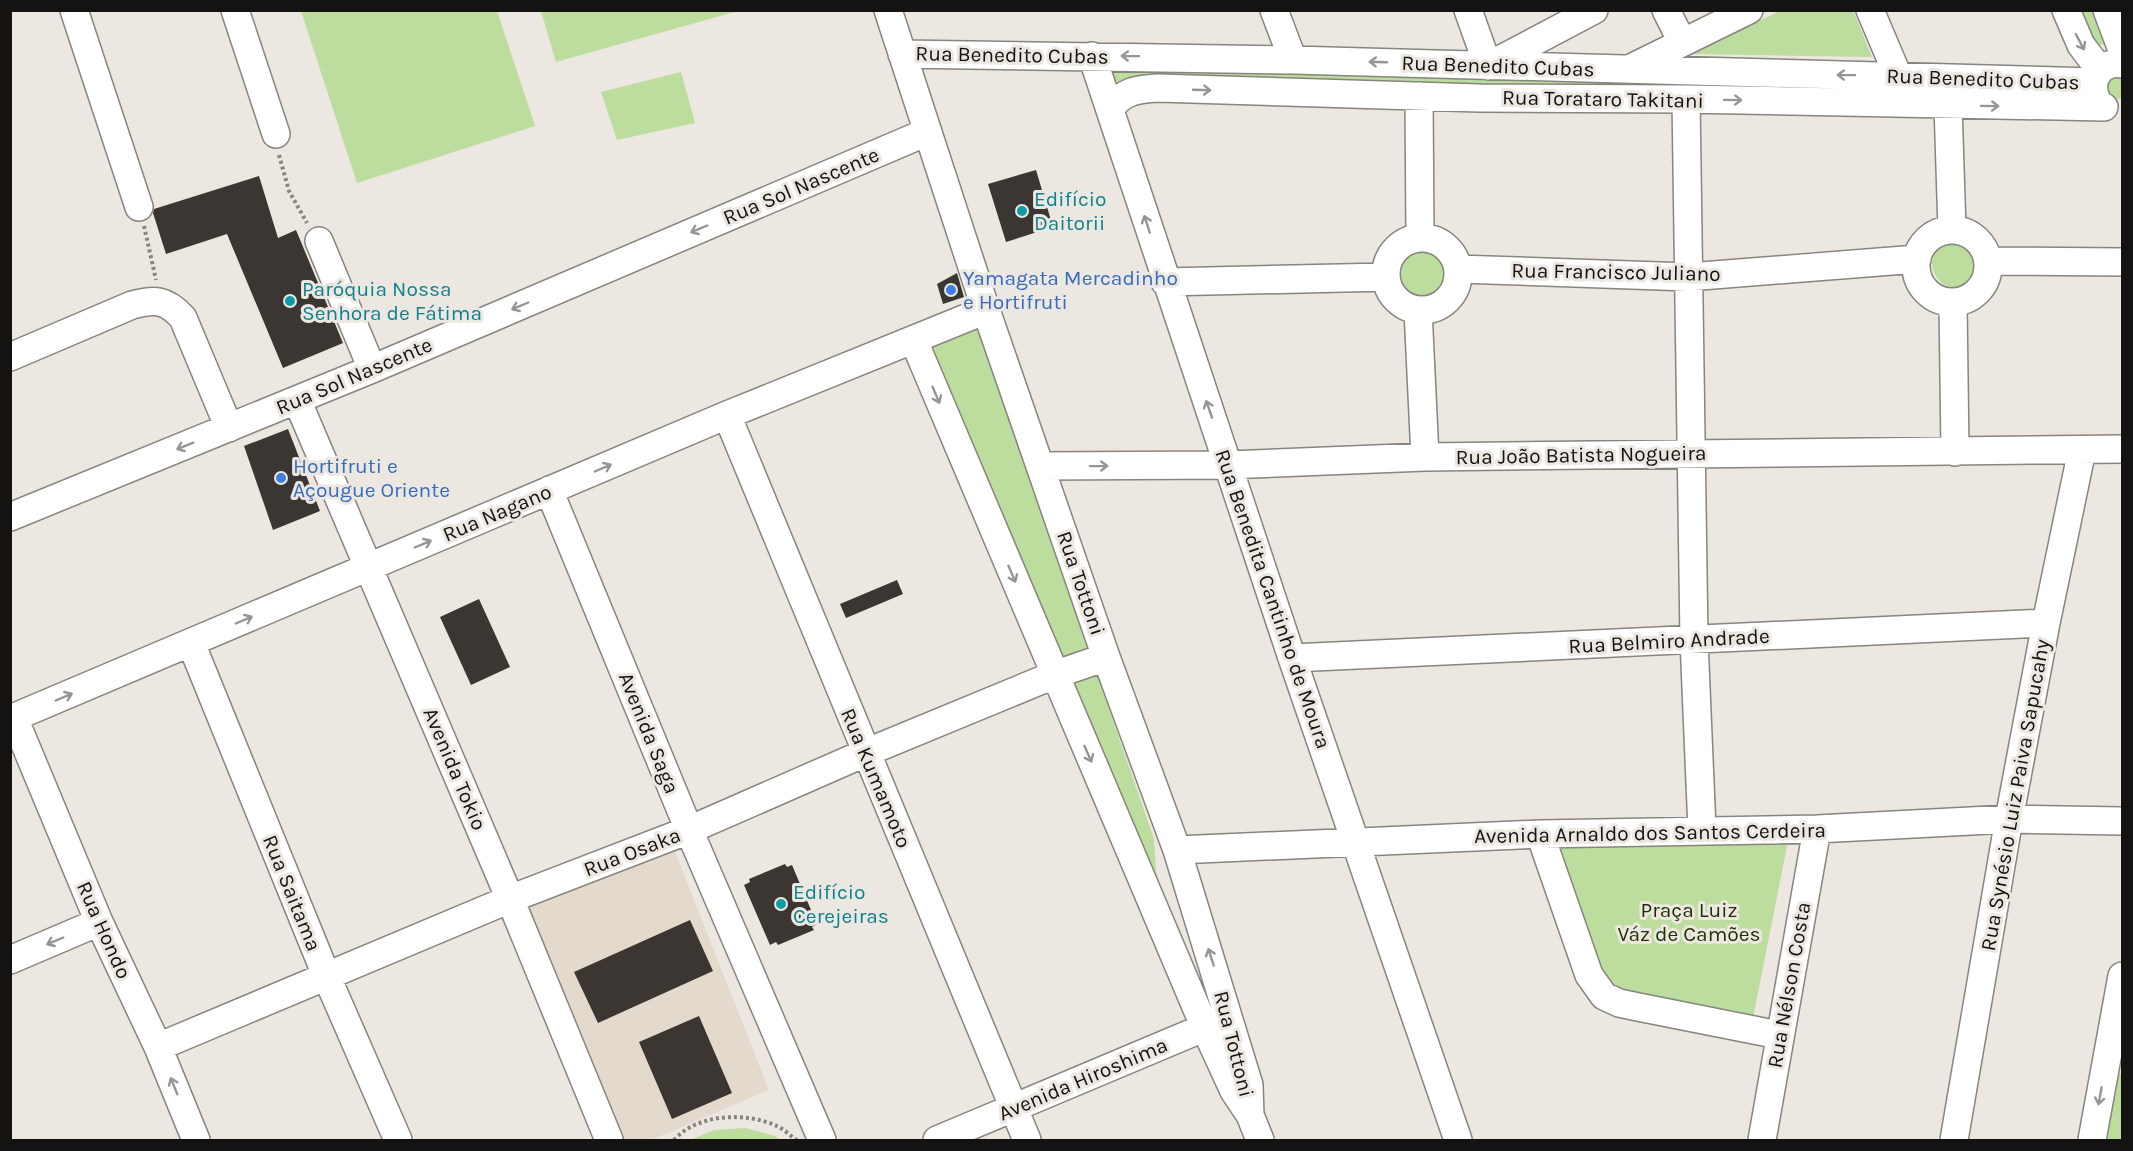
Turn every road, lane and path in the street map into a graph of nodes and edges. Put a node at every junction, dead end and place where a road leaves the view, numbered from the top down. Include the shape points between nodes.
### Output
1 (74, 10) edge
2 (235, 10) edge
3 (888, 10) edge
4 (1274, 10) edge
5 (1468, 10) edge
6 (1594, 10) edge
7 (1666, 10) edge
8 (1749, 10) edge
9 (1870, 10) edge
10 (2066, 10) edge
11 (2107, 10) edge
12 (1682, 42) junction
13 (2122, 50) edge
14 (902, 54) junction
15 (1092, 56) junction
16 (1160, 57) junction
17 (1293, 60) junction
18 (1488, 66) junction
19 (1630, 69) junction
20 (2105, 72) edge
21 (1898, 76) junction
22 (1158, 88) junction
23 (1419, 96) junction
24 (1479, 98) junction
25 (1686, 99) junction
26 (1948, 105) junction
27 (2113, 108) edge
28 (1110, 110) junction
29 (927, 132) junction
30 (276, 134) joint
31 (139, 207) joint
32 (1952, 230) junction
33 (1420, 238) junction
34 (320, 241) joint
35 (1917, 259) junction
36 (1988, 261) junction
37 (2122, 262) edge
38 (1458, 269) junction
39 (1688, 277) junction
40 (1386, 278) junction
41 (1165, 282) junction
42 (161, 302) junction
43 (1953, 303) junction
44 (986, 310) junction
45 (1418, 310) junction
46 (914, 341) junction
47 (10, 357) edge
48 (372, 369) junction
49 (297, 400) junction
50 (727, 415) junction
51 (230, 428) junction
52 (2122, 449) edge
53 (2082, 450) junction
54 (1955, 452) junction
55 (1692, 454) junction
56 (1425, 457) junction
57 (1228, 465) junction
58 (1041, 466) junction
59 (549, 490) junction
60 (10, 518) edge
61 (369, 568) junction
62 (2046, 623) junction
63 (1694, 640) junction
64 (191, 643) junction
65 (1106, 657) junction
66 (1292, 658) junction
67 (1054, 675) junction
68 (12, 719) edge
69 (865, 753) junction
70 (2009, 819) junction
71 (2122, 821) edge
72 (1817, 829) junction
73 (689, 830) junction
74 (1702, 831) junction
75 (1540, 834) junction
76 (1355, 841) junction
77 (1177, 849) junction
78 (510, 899) junction
79 (99, 922) junction
80 (1163, 926) junction
81 (10, 960) edge
82 (326, 975) junction
83 (2122, 976) edge
84 (1230, 1017) junction
85 (1205, 1028) junction
86 (1779, 1035) junction
87 (158, 1047) junction
88 (2116, 1052) edge
89 (1014, 1108) junction
90 (1260, 1134) edge
91 (196, 1140) edge
92 (398, 1140) edge
93 (609, 1140) edge
94 (674, 1140) edge
95 (796, 1140) edge
96 (822, 1140) edge
97 (937, 1140) edge
98 (1027, 1140) edge
99 (1458, 1140) edge
100 (1762, 1140) edge
101 (1954, 1140) edge
102 (2092, 1140) edge

1 - 31 street
2 - 30 street
3 - 14 street, Rua Tottoni
4 - 17 street
5 - 18 street
6 - 18 street
7 - 12 street
8 - 12 street
9 - 21 street
10 -> 20 street via 2081,45
11 - 13 street
12 - 19 street
14 - 15 street, Rua Benedito Cubas
14 - 29 street, Rua Tottoni
16 -> 15 street, Rua Benedito Cubas
15 - 28 street, Rua Benedita Cantinho de Moura
16 - 17 street, Rua Benedito Cubas
16 - 22 street via 1155,79
18 -> 17 street, Rua Benedito Cubas
18 - 19 street, Rua Benedito Cubas
18 - 24 street
21 -> 19 street, Rua Benedito Cubas
20 - 21 street, Rua Benedito Cubas
20 - 27 street via 2095,96
22 -> 23 street, Rua Torataro Takitani
22 - 28 street, Rua Torataro Takitani via 1131,91
23 - 24 street, Rua Torataro Takitani
23 - 33 street
24 - 25 street, Rua Torataro Takitani
25 -> 26 street, Rua Torataro Takitani
25 - 39 street
26 -> 27 street, Rua Torataro Takitani
26 - 32 street
41 -> 28 street, Rua Benedita Cantinho de Moura
29 - 44 street, Rua Tottoni
29 -> 48 street, Rua Sol Nascente
30 - 34 path via 289,191
31 - 42 path
32 - 35 street via 1932,236
32 - 36 street via 1977,239
33 - 38 street via 1447,248
33 - 40 street via 1402,244 1393,253
34 - 48 street
35 - 39 street, Rua Francisco Juliano
35 - 43 street via 1921,284 1929,294
36 - 37 street
36 - 43 street via 1982,287 1973,296
38 - 39 street, Rua Francisco Juliano
38 - 45 street via 1451,296 1437,307
39 - 55 street
40 - 41 street
40 - 45 street via 1398,302
57 -> 41 street, Rua Benedita Cantinho de Moura
42 - 47 street via 132,305
42 - 51 street via 173,307 183,318
43 - 54 street
44 - 46 street, Rua Nagano
44 - 58 street, Rua Tottoni
45 - 56 street
46 - 50 street, Rua Nagano
46 -> 67 street, Rua Tottoni
48 - 49 street, Rua Sol Nascente
49 - 51 street, Rua Sol Nascente
49 - 61 street, Avenida Tokio
59 -> 50 street, Rua Nagano
50 - 69 street, Rua Kumamoto
51 -> 60 street, Rua Sol Nascente
52 - 53 street, Rua João Batista Nogueira
53 - 54 street, Rua João Batista Nogueira
53 - 62 street, Rua Synésio Luiz Paiva Sapucahy
54 - 55 street, Rua João Batista Nogueira
55 - 56 street, Rua João Batista Nogueira
55 - 63 street
56 - 57 street, Rua João Batista Nogueira
58 -> 57 street, Rua João Batista Nogueira
57 - 66 street, Rua Benedita Cantinho de Moura
58 - 65 street, Rua Tottoni
61 -> 59 street, Rua Nagano
59 - 73 street, Avenida Saga
64 -> 61 street, Rua Nagano
61 - 78 street, Avenida Tokio
62 - 63 street, Rua Belmiro Andrade
62 - 70 street, Rua Synésio Luiz Paiva Sapucahy
63 - 66 street, Rua Belmiro Andrade
63 - 74 street
68 -> 64 street, Rua Nagano
64 - 82 street, Rua Saitama
65 - 67 street, Rua Osaka
65 - 77 street, Rua Tottoni
66 - 76 street, Rua Benedita Cantinho de Moura
67 - 69 street, Rua Osaka
67 -> 80 street, Rua Tottoni
68 - 79 street, Rua Hondo
69 - 73 street, Rua Osaka
69 - 89 street, Rua Kumamoto
70 - 71 street, Avenida Arnaldo dos Santos Cerdeira
70 - 72 street, Avenida Arnaldo dos Santos Cerdeira
70 - 101 street, Rua Synésio Luiz Paiva Sapucahy
72 - 74 street, Avenida Arnaldo dos Santos Cerdeira
72 - 86 street, Rua Nélson Costa
73 - 78 street, Rua Osaka
73 - 96 street, Avenida Saga
74 - 75 street, Avenida Arnaldo dos Santos Cerdeira
75 - 76 street, Avenida Arnaldo dos Santos Cerdeira
75 - 86 street via 1589,975 1604,996 1628,1005
76 - 77 street, Avenida Arnaldo dos Santos Cerdeira
76 - 99 street, Rua Benedita Cantinho de Moura
77 - 80 street
84 -> 77 street, Rua Tottoni
78 - 82 street, Rua Osaka
78 - 93 street, Avenida Tokio
79 -> 81 street
79 - 87 street, Rua Hondo
80 - 85 street, Rua Tottoni
82 - 87 street, Rua Osaka
82 - 92 street, Rua Saitama
83 - 88 street
84 - 85 street, Avenida Hiroshima
84 - 90 street, Rua Tottoni
85 - 89 street, Avenida Hiroshima
85 - 90 street, Rua Tottoni via 1234,1091
86 - 100 street, Rua Nélson Costa
91 -> 87 street, Rua Hondo
88 -> 102 street
89 - 97 street, Avenida Hiroshima
89 - 98 street, Rua Kumamoto
94 - 95 path via 712,1119 746,1117 778,1127

